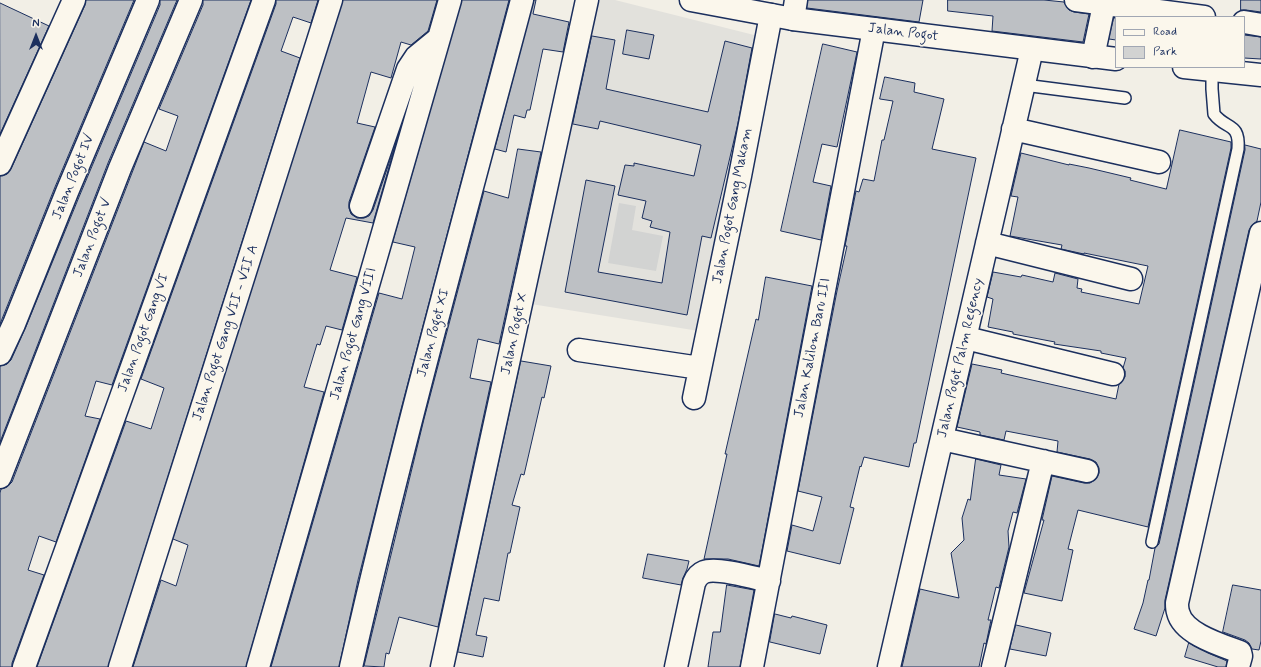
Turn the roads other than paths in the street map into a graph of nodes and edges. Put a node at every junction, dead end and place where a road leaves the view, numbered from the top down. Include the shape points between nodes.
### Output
1 (74, 0) edge
2 (148, 0) edge
3 (191, 0) edge
4 (264, 0) edge
5 (332, 0) edge
6 (450, 0) edge
7 (522, 0) edge
8 (587, 0) edge
9 (691, 0) edge
10 (1076, 0) edge
11 (1104, 2) edge
12 (795, 9) edge
13 (771, 15) junction
14 (1197, 16) edge
15 (1245, 22) edge
16 (1261, 25) edge
17 (874, 29) junction
18 (438, 39) junction
19 (1032, 49) junction
20 (1093, 57) junction
21 (1115, 60) edge
22 (1193, 68) edge
23 (1212, 70) junction
24 (1261, 75) edge
25 (1024, 85) junction
26 (1125, 98) dead end
27 (1013, 129) junction
28 (1159, 162) dead end
29 (0, 164) edge
30 (361, 206) dead end
31 (1261, 233) edge
32 (987, 243) junction
33 (1130, 279) dead end
34 (966, 338) junction
35 (579, 350) dead end
36 (0, 354) edge
37 (700, 368) junction
38 (1113, 374) dead end
39 (694, 398) dead end
40 (942, 439) junction
41 (1043, 461) junction
42 (1087, 471) dead end
43 (0, 478) edge
44 (1152, 542) dead end
45 (769, 582) junction
46 (24, 667) edge
47 (120, 667) edge
48 (258, 667) edge
49 (351, 667) edge
50 (442, 667) edge
51 (676, 667) edge
52 (752, 667) edge
53 (889, 667) edge
54 (993, 667) edge
55 (1238, 667) edge

1 - 29 street
2 - 36 street, Jalan Pogot IV
3 - 43 street, Jalan Pogot V via 120,168
4 - 46 street, Jalan Pogot Gang VI
5 - 47 street, Jalan Pogot Gang VII - VII A
6 - 18 street, Jalan Pogot Gang VIII
7 - 49 street, Jalan Pogot XI via 376,556
8 - 50 street, Jalan Pogot X
9 - 13 street, Jalan Pogot
10 - 11 street
11 - 14 street
11 - 20 street
12 - 13 street, Jalan Pogot
12 - 17 street, Jalan Pogot
13 - 37 street, Jalan Pogot Gang Makam
15 - 16 street
17 - 19 street, Jalan Pogot
17 - 45 street, Jalan Kalilom Baru III
18 - 30 street via 416,57 408,69
18 - 48 street, Jalan Pogot Gang VIII
19 - 20 street, Jalan Pogot
19 - 25 street, Jalan Pogot Palm Regency
20 - 21 street, Jalan Pogot
22 - 23 street
23 - 24 street
23 - 44 lane via 1214,114 1235,130 1238,149
25 - 26 lane
25 - 27 street, Jalan Pogot Palm Regency
27 - 28 street
27 - 32 street, Jalan Pogot Palm Regency
31 - 55 street via 1177,603 1178,613 1184,624 1197,634 1240,652
32 - 33 street
32 - 34 street, Jalan Pogot Palm Regency
34 - 38 street
34 - 40 street, Jalan Pogot Palm Regency
35 - 37 street
37 - 39 street, Jalan Pogot Gang Makam
40 - 41 street
40 - 53 street, Jalan Pogot Palm Regency
41 - 42 street
41 - 54 street
45 - 51 street via 721,571 705,571 697,576
45 - 52 street, Jalan Kalilom Baru III

